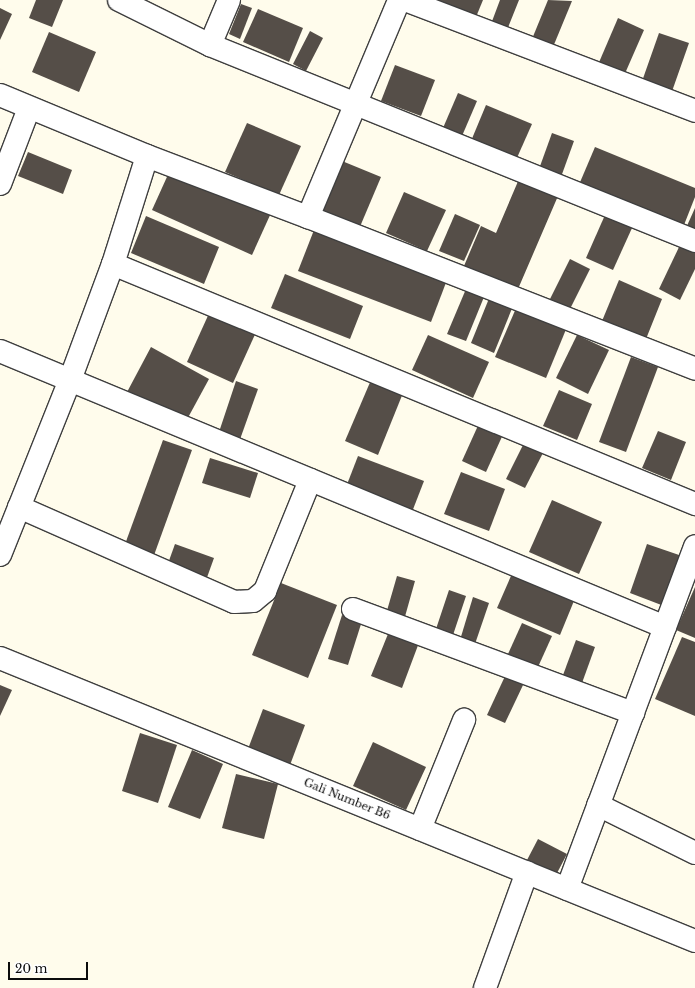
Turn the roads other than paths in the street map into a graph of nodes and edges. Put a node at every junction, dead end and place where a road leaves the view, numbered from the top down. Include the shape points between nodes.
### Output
1 (119, 0) edge
2 (229, 0) edge
3 (399, 0) edge
4 (405, 0) edge
5 (210, 45) junction
6 (0, 95) edge
7 (355, 103) junction
8 (29, 108) junction
9 (695, 111) edge
10 (147, 156) junction
11 (0, 184) edge
12 (308, 217) junction
13 (695, 241) edge
14 (113, 264) junction
15 (0, 351) edge
16 (695, 369) edge
17 (70, 380) junction
18 (310, 480) junction
19 (695, 504) edge
20 (19, 507) junction
21 (695, 546) edge
22 (0, 555) edge
23 (353, 609) dead end
24 (665, 627) junction
25 (0, 658) edge
26 (633, 713) junction
27 (464, 720) dead end
28 (598, 805) junction
29 (420, 829) junction
30 (695, 853) edge
31 (527, 872) junction
32 (567, 889) junction
33 (695, 941) edge
34 (485, 988) edge

1 - 5 street
2 - 5 street
3 - 7 street
4 - 9 street
5 - 7 street
6 - 8 street
7 - 12 street
7 - 13 street
8 - 10 street
8 - 11 street
10 - 12 street
10 - 14 street
12 - 16 street
14 - 17 street
14 - 19 street
15 - 17 street
17 - 18 street
17 - 20 street
18 - 20 street via 265,591 253,601 234,602
18 - 24 street
20 - 22 street
21 - 24 street
23 - 26 street
24 - 26 street
25 - 29 street, Gali Number B6
26 - 28 street
27 - 29 street
28 - 30 street
28 - 32 street
29 - 31 street, Gali Number B6
31 - 32 street, Gali Number B6
31 - 34 street
32 - 33 street, Gali Number B6

